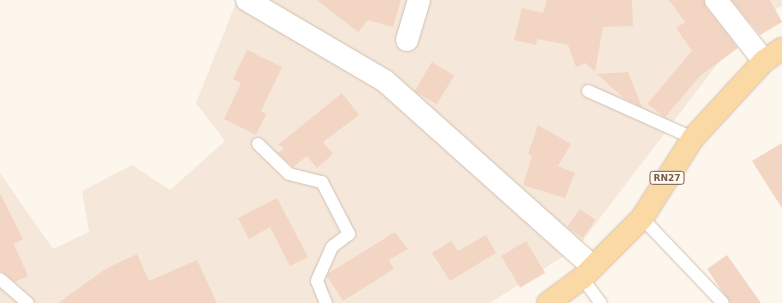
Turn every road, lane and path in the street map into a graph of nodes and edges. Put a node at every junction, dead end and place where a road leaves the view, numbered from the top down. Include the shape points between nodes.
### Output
1 (247, 0) edge
2 (419, 0) edge
3 (716, 0) edge
4 (406, 40) dead end
5 (782, 49) edge
6 (764, 61) junction
7 (588, 91) dead end
8 (693, 138) junction
9 (258, 144) dead end
10 (642, 218) junction
11 (588, 273) junction
12 (0, 279) edge
13 (28, 303) edge
14 (326, 303) edge
15 (548, 303) edge
16 (601, 303) edge
17 (723, 303) edge

1 - 11 street via 385,81
2 - 4 street
3 - 6 street
5 - 6 main road, RN27
6 - 8 main road, RN27
7 - 8 lane
8 - 10 main road, RN27
9 - 14 lane via 289,174 322,182 349,234 332,247 317,281
10 - 11 main road, RN27
10 - 17 lane
11 - 15 main road, RN27
11 - 16 lane
12 - 13 lane

